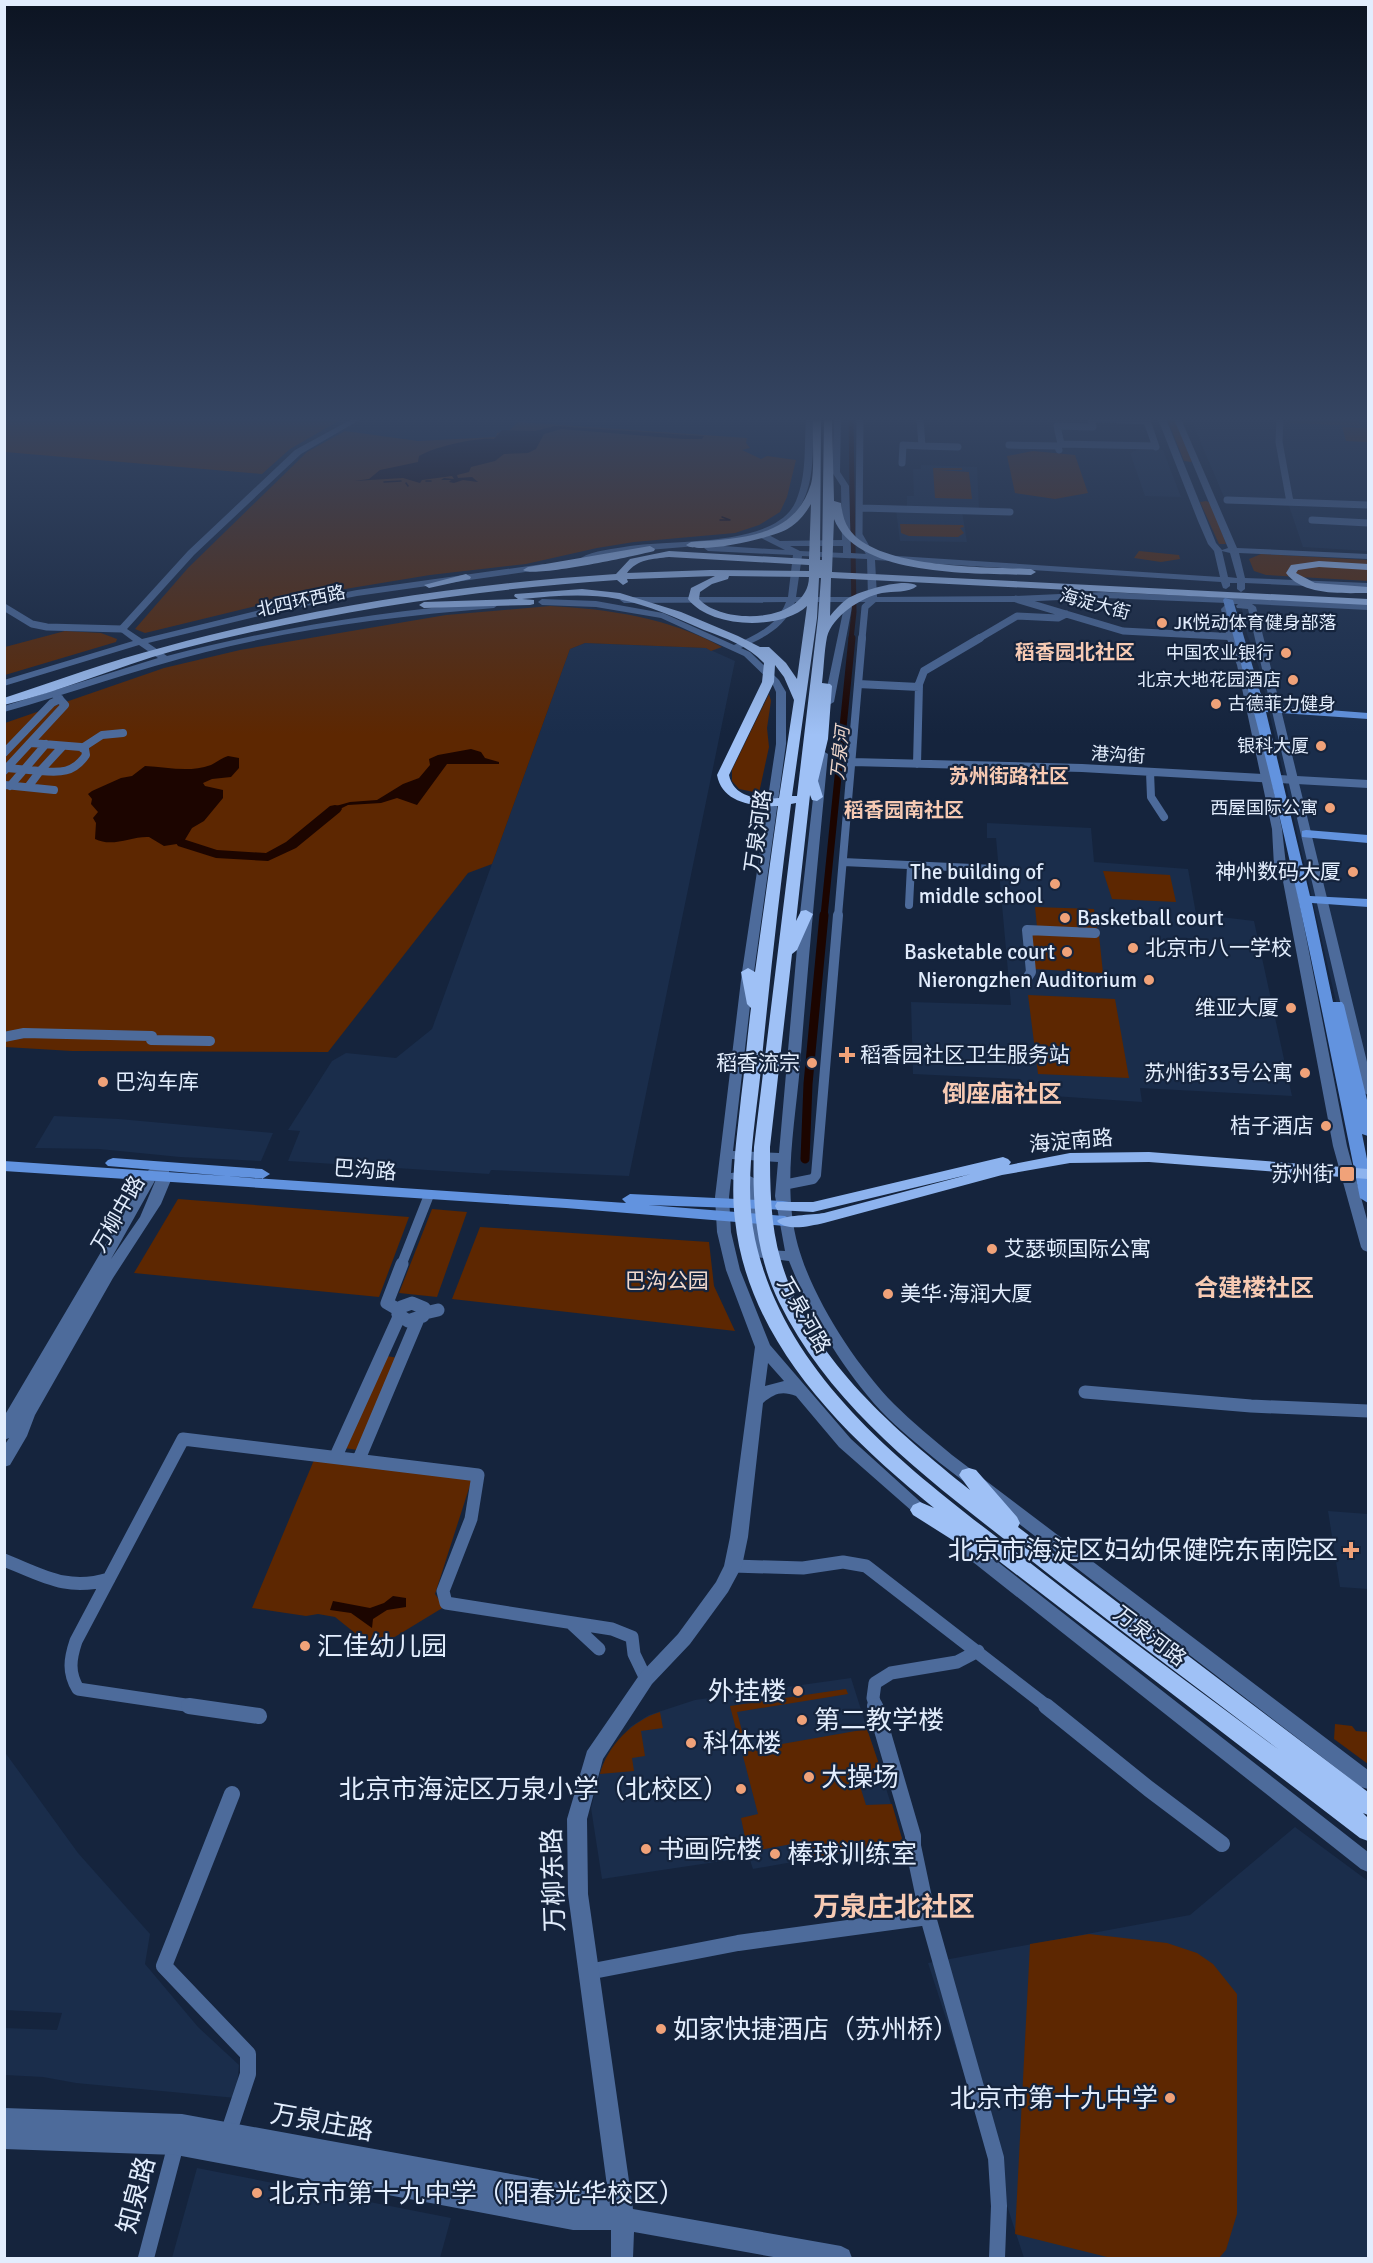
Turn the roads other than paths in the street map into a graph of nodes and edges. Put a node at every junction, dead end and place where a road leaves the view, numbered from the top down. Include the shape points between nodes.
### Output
1 (221, 525) edge
2 (777, 525) edge
3 (785, 525) edge
4 (815, 525) edge
5 (829, 525) edge
6 (841, 525) edge
7 (845, 525) edge
8 (859, 525) edge
9 (1203, 525) edge
10 (1223, 525) edge
11 (758, 533) junction
12 (779, 543) junction
13 (845, 543) junction
14 (667, 547) junction
15 (1218, 550) junction
16 (1234, 551) junction
17 (846, 555) junction
18 (869, 556) junction
19 (1368, 556) edge
20 (791, 563) junction
21 (561, 566) junction
22 (669, 566) junction
23 (1368, 567) edge
24 (528, 570) junction
25 (885, 571) junction
26 (466, 577) junction
27 (1224, 579) junction
28 (1241, 580) junction
29 (1265, 581) junction
30 (1125, 582) junction
31 (1066, 585) junction
32 (814, 586) junction
33 (1368, 588) edge
34 (1205, 589) junction
35 (400, 591) junction
36 (1368, 595) edge
37 (1274, 596) junction
38 (1016, 599) junction
39 (867, 600) junction
40 (542, 602) junction
41 (792, 602) junction
42 (1368, 602) edge
43 (844, 603) junction
44 (1235, 603) junction
45 (4, 607) edge
46 (387, 607) junction
47 (1368, 607) edge
48 (327, 612) junction
49 (1066, 614) junction
50 (830, 616) junction
51 (122, 628) junction
52 (1235, 637) junction
53 (736, 647) junction
54 (820, 647) junction
55 (144, 649) junction
56 (166, 651) junction
57 (4, 683) edge
58 (858, 684) junction
59 (919, 687) junction
60 (4, 692) edge
61 (57, 696) junction
62 (4, 702) edge
63 (799, 704) junction
64 (4, 709) edge
65 (1268, 711) junction
66 (1368, 718) edge
67 (123, 734) dead end
68 (31, 743) junction
69 (46, 744) junction
70 (63, 746) junction
71 (82, 748) junction
72 (4, 753) edge
73 (793, 753) junction
74 (852, 762) junction
75 (806, 764) junction
76 (917, 764) junction
77 (6, 770) edge
78 (23, 770) junction
79 (40, 771) junction
80 (1150, 772) junction
81 (1279, 778) junction
82 (1368, 784) edge
83 (7, 785) edge
84 (28, 787) junction
85 (54, 790) dead end
86 (774, 794) junction
87 (817, 797) junction
88 (1164, 817) dead end
89 (1306, 834) junction
90 (1368, 838) edge
91 (843, 862) junction
92 (912, 866) junction
93 (994, 869) dead end
94 (1314, 902) junction
95 (1368, 903) edge
96 (909, 905) dead end
97 (1368, 909) edge
98 (806, 914) junction
99 (1095, 933) dead end
100 (783, 964) junction
101 (748, 972) junction
102 (1026, 980) dead end
103 (757, 1015) junction
104 (4, 1037) edge
105 (210, 1041) dead end
106 (1368, 1091) edge
107 (1368, 1132) edge
108 (754, 1147) junction
109 (726, 1154) junction
110 (4, 1157) edge
111 (784, 1158) junction
112 (4, 1166) edge
113 (724, 1172) junction
114 (1361, 1172) edge
115 (158, 1174) junction
116 (783, 1185) junction
117 (429, 1195) junction
118 (1368, 1198) edge
119 (723, 1210) junction
120 (751, 1212) junction
121 (784, 1214) junction
122 (1368, 1247) edge
123 (796, 1261) junction
124 (733, 1270) junction
125 (767, 1280) junction
126 (438, 1310) dead end
127 (399, 1313) junction
128 (421, 1316) junction
129 (764, 1347) junction
130 (384, 1350) junction
131 (404, 1353) junction
132 (801, 1392) junction
133 (1085, 1392) dead end
134 (755, 1401) junction
135 (1368, 1411) edge
136 (9, 1435) edge
137 (336, 1456) junction
138 (359, 1459) junction
139 (4, 1461) edge
140 (969, 1475) junction
141 (920, 1509) junction
142 (1038, 1555) junction
143 (4, 1560) edge
144 (733, 1566) junction
145 (109, 1579) junction
146 (1058, 1597) junction
147 (571, 1623) junction
148 (599, 1649) dead end
149 (978, 1651) junction
150 (646, 1679) junction
151 (259, 1716) dead end
152 (1368, 1781) edge
153 (232, 1794) dead end
154 (1368, 1805) edge
155 (1368, 1831) edge
156 (1222, 1844) dead end
157 (1368, 1863) edge
158 (928, 1917) junction
159 (588, 1972) junction
160 (4, 2119) edge
161 (228, 2134) junction
162 (4, 2138) edge
163 (176, 2144) junction
164 (623, 2219) junction
165 (146, 2259) edge
166 (622, 2259) edge
167 (841, 2259) edge
168 (997, 2259) edge

1 - 51 street
2 - 11 street, 万泉河路
3 - 14 highway via 741,540
4 - 32 highway, 万泉河路
5 - 50 highway, 万泉河路
6 - 30 highway via 854,541 911,562
7 - 13 street, 万泉河路
8 - 18 street via 859,535
9 - 15 street
10 - 16 street
11 - 12 street
11 - 24 street, 北四环西路 via 626,549
12 - 13 street
12 - 20 street
13 - 17 street, 万泉河路
14 - 20 street, 北四环西路
14 - 21 highway
15 - 16 street
15 - 27 street
16 - 19 street
16 - 28 street
17 - 18 street, 北四环西路
17 - 20 street, 北四环西路
18 - 34 street, 北四环西路 via 1155,577
18 - 39 street via 872,595
20 - 22 highway, 北四环西路
20 - 25 highway, 北四环西路
20 - 32 highway via 708,582 695,590 693,599 712,614 760,618 800,606
20 - 41 street
20 - 48 highway, 北四环西路 via 557,581 408,598
20 - 63 highway via 696,554 652,556 627,565 620,576 633,590 745,638 776,657 790,675
21 - 22 highway
21 - 24 highway
22 - 35 highway, 北四环西路
23 - 33 highway via 1305,565 1294,567 1291,573 1297,580 1314,586
24 - 26 street, 北四环西路
25 - 30 highway, 北四环西路
25 - 31 highway, 北四环西路
26 - 35 highway
26 - 55 street, 北四环西路 via 357,592 276,609
27 - 28 street, 北四环西路
27 - 34 street, 北四环西路
27 - 44 street
28 - 29 street, 北四环西路
28 - 44 street
29 - 33 street, 北四环西路
29 - 37 street
30 - 34 highway, 北四环西路
31 - 34 highway, 北四环西路
31 - 50 highway via 910,586 856,598
32 - 63 highway, 万泉河路
34 - 37 highway, 北四环西路
34 - 38 street, 北四环西路
34 - 44 street, 北四环西路
35 - 56 highway, 北四环西路 via 321,606
36 - 37 highway, 北四环西路
37 - 42 highway, 北四环西路
37 - 44 street, 北四环西路
37 - 47 street, 北四环西路
38 - 39 street, 北四环西路
38 - 49 street, 海淀大街
39 - 43 street
39 - 58 street
40 - 41 street, 北四环西路
40 - 46 highway
40 - 53 street, 万泉河路 via 596,604 663,616
40 - 56 street, 北四环西路 via 363,620
41 - 43 street, 北四环西路
41 - 53 street via 773,629
43 - 87 street, 万泉河路
44 - 52 street via 1225,609
44 - 65 street via 1252,608
45 - 51 street via 24,621 47,627
46 - 48 highway
46 - 54 highway via 580,592 654,605 740,641 770,662 768,682 723,776 726,786 741,798 767,804 791,801 804,795 811,785 822,739 826,688
48 - 56 highway, 北四环西路
49 - 52 street, 海淀大街 via 1123,631
49 - 59 street via 1058,618 1017,616 924,671
50 - 54 highway, 万泉河路
51 - 55 street
52 - 65 main road
52 - 81 street
53 - 86 street, 万泉河路 via 757,661 781,692 781,744
54 - 75 highway, 万泉河路
55 - 56 highway, 北四环西路
55 - 56 street
55 - 57 street, 北四环西路
55 - 60 highway, 北四环西路
55 - 62 highway, 北四环西路
56 - 61 street, 北四环西路
58 - 59 street
58 - 74 street
59 - 76 street
61 - 64 street, 北四环西路
61 - 68 street via 65,705
61 - 72 street
63 - 73 highway, 万泉河路
65 - 66 main road
65 - 81 main road
67 - 71 street via 102,735
68 - 69 street
68 - 77 street
69 - 70 street
69 - 78 street
70 - 71 street
70 - 79 street
71 - 79 street via 86,755 72,771
73 - 86 highway
73 - 103 highway, 万泉河路
74 - 76 street, 港沟街
74 - 91 street
75 - 87 highway
75 - 100 highway, 万泉河路
76 - 80 street, 港沟街
77 - 78 street
78 - 79 street
78 - 83 street
79 - 84 street
80 - 81 street, 港沟街
80 - 88 street via 1151,796
81 - 82 street, 港沟街
81 - 89 street
81 - 94 main road
81 - 114 street via 1280,866 1288,875
83 - 84 street
84 - 85 street
86 - 101 street, 万泉河路
87 - 98 street, 万泉河路
89 - 90 main road
89 - 94 street
91 - 92 street
91 - 116 street via 816,1175
92 - 93 street
92 - 96 street
94 - 95 main road
94 - 97 main road
94 - 106 street
94 - 107 main road
94 - 114 main road
98 - 100 highway
98 - 111 street, 万泉河路
99 - 102 street via 1027,930 1031,972
100 - 108 highway, 万泉河路
101 - 103 highway
101 - 109 street, 万泉河路
103 - 108 highway, 万泉河路
104 - 105 street via 24,1033
108 - 125 highway, 万泉河路 via 742,1191 746,1238
109 - 111 street
109 - 113 street, 万泉河路
110 - 115 main road, 巴沟路
111 - 116 street, 万泉河路
112 - 115 main road, 巴沟路
113 - 119 street, 万泉河路
113 - 120 street via 750,1181
114 - 118 main road
114 - 121 main road, 海淀南路 via 1149,1157 1070,1158 1000,1170 824,1218 802,1222
114 - 122 street
115 - 117 main road, 巴沟路
115 - 119 main road, 巴沟路 via 363,1183
115 - 136 street, 万柳中路 via 148,1212 27,1415
116 - 121 street, 万泉河路
117 - 119 main road, 巴沟路
117 - 127 street via 387,1303
119 - 120 main road
119 - 124 street, 万泉河路
120 - 121 main road
120 - 123 street via 760,1254
121 - 123 street, 万泉河路
123 - 124 street
123 - 140 street, 万泉河路 via 831,1331 866,1380 898,1419
124 - 129 street, 万泉河路
125 - 142 highway, 万泉河路 via 868,1412 917,1458
125 - 146 highway, 万泉河路 via 778,1327 851,1425 899,1470
126 - 128 street
127 - 128 street via 408,1321
127 - 130 street
128 - 131 street
129 - 132 street, 万泉河路
129 - 134 street, 万柳东路
130 - 131 street
130 - 137 street
131 - 138 street
132 - 134 street via 789,1386 775,1387
132 - 141 street, 万泉河路 via 845,1443
133 - 135 street
134 - 144 street, 万柳东路
136 - 139 street, 万柳中路
137 - 138 street
137 - 145 street via 183,1439
138 - 147 street via 477,1475 472,1510 443,1592 446,1603
140 - 142 highway
140 - 152 street, 万泉河路
141 - 146 highway
141 - 157 street, 万泉河路
142 - 154 highway, 万泉河路
143 - 145 street via 73,1586 93,1586
144 - 149 street via 803,1568 843,1562 866,1566
144 - 150 street, 万柳东路 via 684,1638
145 - 151 street via 68,1664 78,1689
146 - 155 highway, 万泉河路
147 - 148 street
147 - 150 street via 612,1629 632,1637 634,1654
149 - 156 street
149 - 158 street via 957,1662 891,1673 874,1683 873,1698 913,1836
150 - 159 street, 万柳东路 via 594,1756 578,1819 578,1894
153 - 161 street via 164,1966 248,2054 248,2074
158 - 159 street via 738,1943
158 - 168 street via 996,2158
159 - 164 street, 万柳东路
160 - 161 street, 万泉庄路 via 182,2126
161 - 164 street, 万泉庄路 via 577,2198
162 - 163 street, 万泉庄路
163 - 164 street, 万泉庄路 via 573,2219
163 - 165 street, 知泉路
164 - 166 street, 万柳东路
164 - 167 street, 万泉庄路

